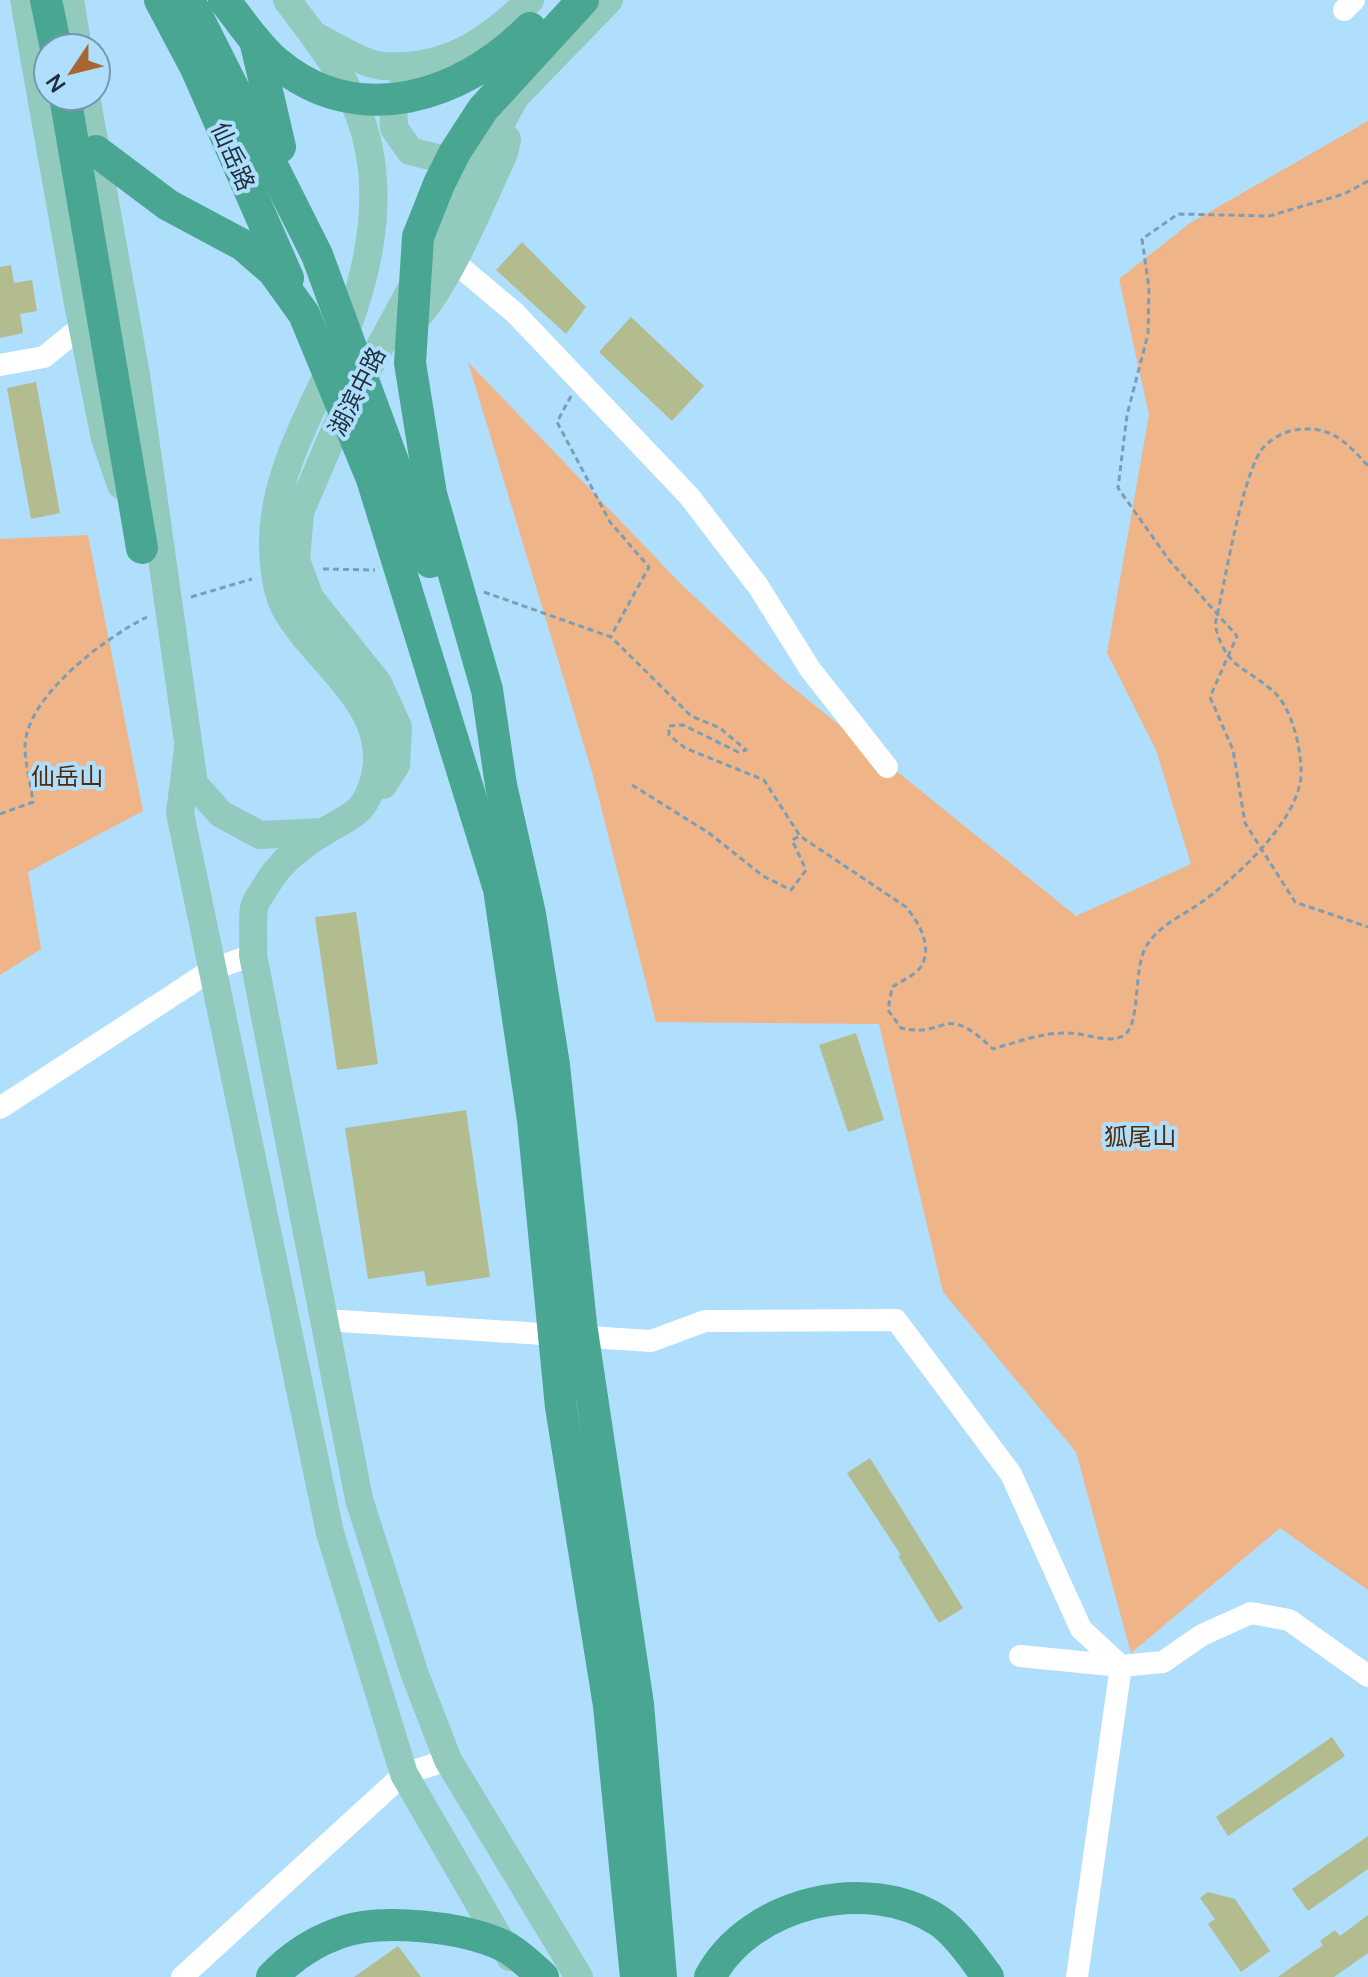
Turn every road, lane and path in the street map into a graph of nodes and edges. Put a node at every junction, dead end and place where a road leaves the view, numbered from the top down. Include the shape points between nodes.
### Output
1 (24, 0) edge
2 (46, 0) edge
3 (70, 0) edge
4 (160, 0) edge
5 (189, 0) edge
6 (224, 0) edge
7 (246, 0) edge
8 (287, 0) edge
9 (530, 0) edge
10 (557, 0) edge
11 (583, 0) edge
12 (609, 0) edge
13 (53, 32) edge
14 (75, 32) edge
15 (315, 36) junction
16 (468, 64) junction
17 (515, 97) junction
18 (75, 112) edge
19 (78, 112) edge
20 (96, 151) junction
21 (482, 155) junction
22 (1368, 181) edge
23 (298, 211) junction
24 (452, 260) junction
25 (304, 314) junction
26 (81, 327) dead end
27 (380, 345) junction
28 (0, 365) edge
29 (580, 379) junction
30 (1368, 466) edge
31 (142, 548) junction
32 (312, 570) dead end
33 (385, 572) dead end
34 (259, 578) dead end
35 (472, 588) dead end
36 (180, 601) dead end
37 (156, 613) dead end
38 (611, 637) junction
39 (176, 656) junction
40 (188, 749) junction
41 (887, 767) dead end
42 (501, 785) junction
43 (632, 785) dead end
44 (364, 806) junction
45 (0, 814) edge
46 (324, 832) junction
47 (800, 836) junction
48 (1368, 927) edge
49 (253, 955) junction
50 (213, 969) junction
51 (544, 1103) junction
52 (0, 1108) edge
53 (325, 1320) junction
54 (1020, 1656) dead end
55 (1121, 1666) junction
56 (1368, 1676) edge
57 (448, 1760) junction
58 (404, 1774) junction
59 (182, 1977) edge
60 (272, 1977) edge
61 (522, 1977) edge
62 (543, 1977) edge
63 (579, 1977) edge
64 (636, 1977) edge
65 (661, 1977) edge
66 (710, 1977) edge
67 (988, 1977) edge
68 (1077, 1977) edge

1 - 31 main road via 105,438
2 - 13 highway
3 - 14 main road
4 - 25 highway, 仙岳路 via 196,68
5 - 23 highway, 仙岳路
6 - 16 highway via 275,61 313,85 367,100 444,89
7 - 23 highway
8 - 15 main road
9 - 16 main road
10 - 16 highway via 509,49
11 - 42 highway via 483,109 455,152 418,237 410,363 431,494 487,690
12 - 17 main road, 湖滨中路
15 - 16 main road via 381,66
15 - 44 main road via 356,106 371,158 373,224 358,301 286,467 273,536 274,568 285,608 374,728 378,760
16 - 21 main road via 415,74 393,99 394,128 410,151 450,161
17 - 21 main road, 湖滨中路
17 - 24 main road via 504,153
18 - 31 highway
19 - 20 main road
20 - 25 highway via 168,205 243,245 273,271
20 - 39 main road via 136,375
21 - 27 main road, 湖滨中路
22 - 48 path via 1344,194 1269,216 1178,214 1142,239 1148,334 1127,415 1118,488 1169,560 1237,636 1210,697 1233,750 1245,823 1295,902
23 - 42 highway, 仙岳路 via 444,601
24 - 27 main road via 420,316
24 - 29 street via 515,313
25 - 51 highway via 372,479 499,889
26 - 28 street via 44,357
27 - 44 main road, 湖滨中路 via 300,512 296,560 310,598 378,683 398,727 396,765
29 - 38 path via 557,422 610,522 649,567
29 - 41 street via 689,496 758,586 810,669
30 - 47 path via 1333,434 1311,426 1281,433 1261,450 1215,625 1221,648 1235,667 1274,692 1292,724 1302,771 1274,836 1147,945 1136,969 1134,1022 1124,1035 1110,1039 1068,1033 993,1049 970,1028 949,1021 918,1032 901,1028 888,1010 892,987 920,968 926,946 918,922 906,907
31 - 39 main road
32 - 33 path
34 - 36 path
35 - 38 path
37 - 45 path via 104,644 45,694 24,744 33,802
38 - 47 path via 691,716 720,728 746,750 738,752 683,725 669,726 669,735 685,748 764,780
39 - 40 main road
40 - 46 main road via 194,784 221,814 260,835
40 - 50 main road via 180,813
42 - 51 highway via 530,914
43 - 47 path via 791,890 806,870 792,840
44 - 46 main road, 湖滨中路 via 344,824
46 - 49 main road, 湖滨中路 via 275,870 254,904
49 - 50 street
49 - 53 main road, 湖滨中路
50 - 52 street
50 - 58 main road via 330,1533
51 - 64 highway via 561,1407 609,1706
51 - 65 highway via 638,1704
53 - 55 street via 651,1341 705,1321 896,1320 1011,1474 1081,1629
53 - 57 main road, 湖滨中路 via 359,1499
54 - 55 street
55 - 56 street via 1163,1662 1202,1635 1251,1613 1289,1620
55 - 68 street
57 - 58 street
57 - 63 main road, 湖滨中路
58 - 59 street
58 - 61 main road
60 - 62 highway via 289,1959 340,1932 395,1924 505,1946
66 - 67 highway via 716,1964 749,1933 791,1909 841,1899 898,1902 940,1922

